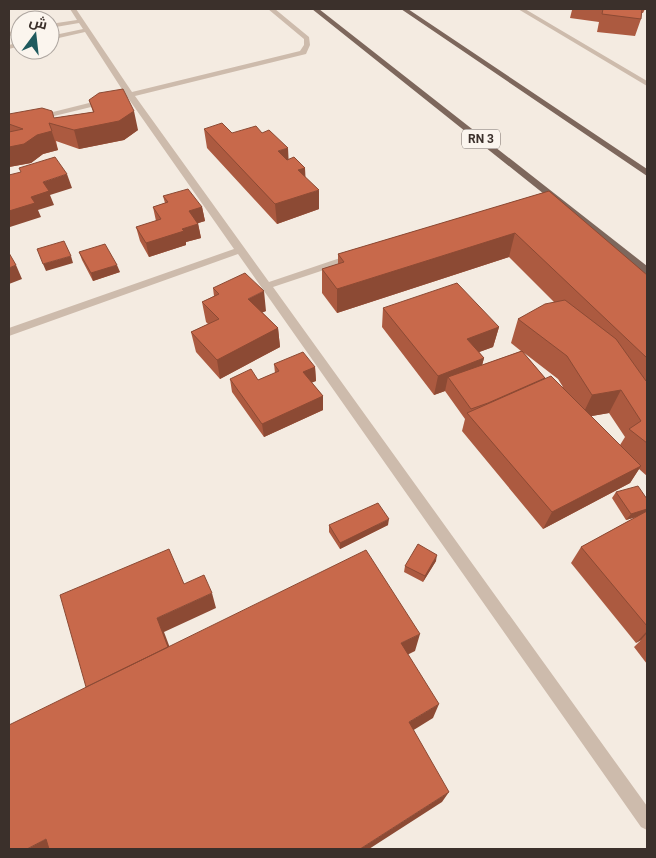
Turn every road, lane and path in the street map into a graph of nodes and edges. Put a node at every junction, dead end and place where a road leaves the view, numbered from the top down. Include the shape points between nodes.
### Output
1 (72, 9) edge
2 (272, 9) edge
3 (315, 9) edge
4 (404, 9) edge
5 (521, 9) edge
6 (84, 25) junction
7 (60, 26) edge
8 (60, 34) edge
9 (647, 84) edge
10 (130, 95) junction
11 (9, 125) edge
12 (647, 173) edge
13 (240, 250) junction
14 (360, 254) edge
15 (647, 271) edge
16 (266, 286) junction
17 (9, 332) edge
18 (647, 822) edge

1 - 6 street
2 - 10 street via 307,38 303,52
3 - 15 main road, RN 3
4 - 12 main road
5 - 9 street
6 - 7 street
6 - 8 street
6 - 10 street
10 - 11 street
10 - 13 street
13 - 16 street
13 - 17 street
14 - 16 street
16 - 18 street

